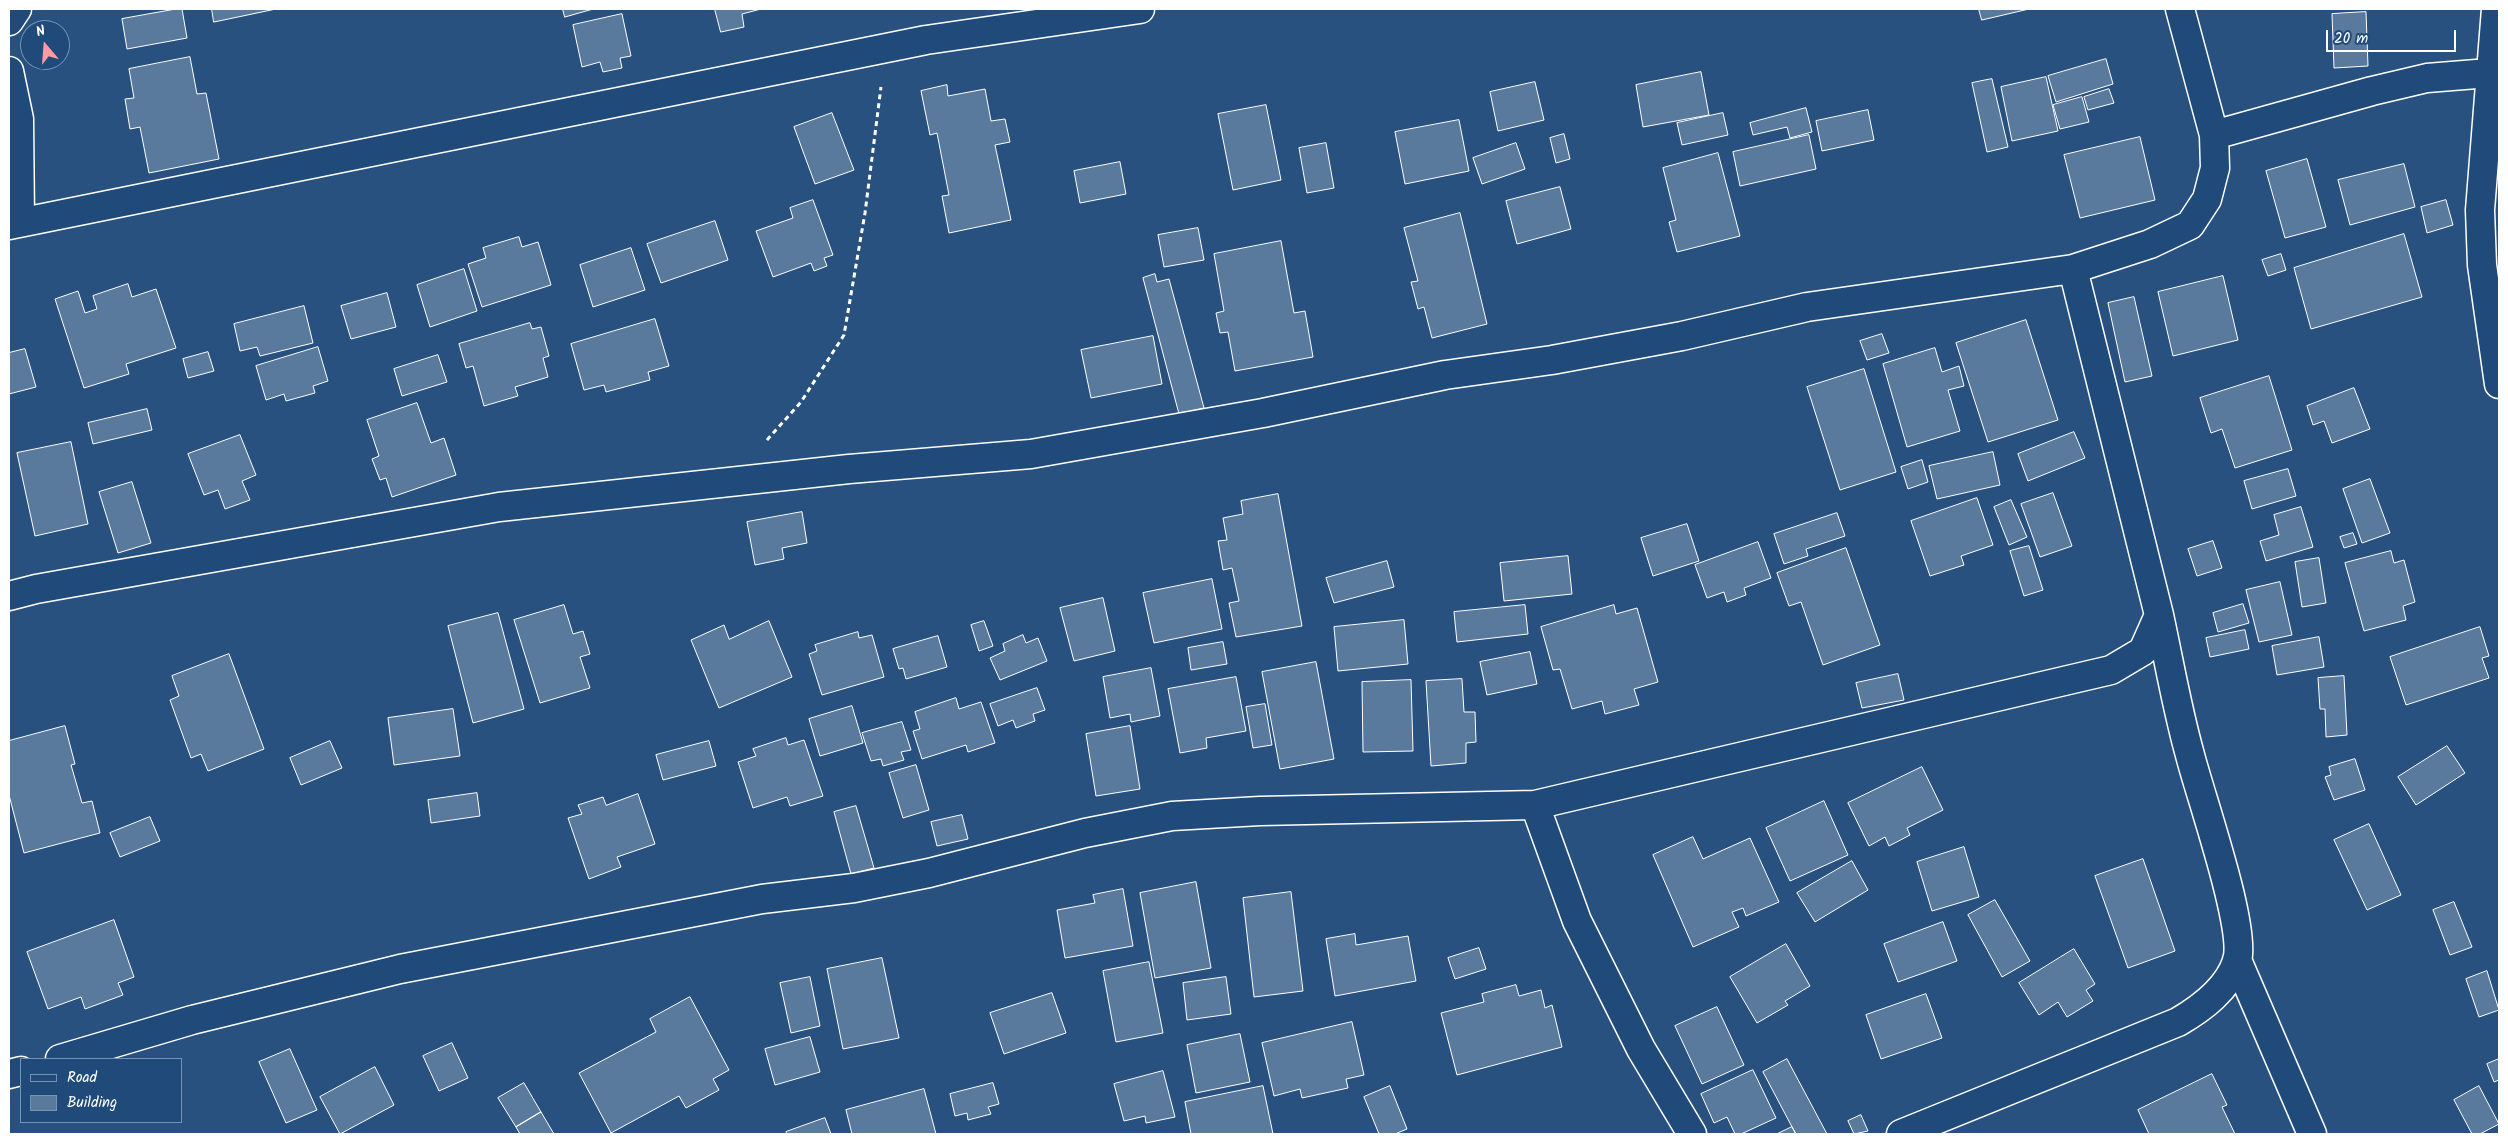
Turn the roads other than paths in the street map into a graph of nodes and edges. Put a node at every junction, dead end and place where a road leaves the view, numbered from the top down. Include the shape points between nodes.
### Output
1 (17, 9) edge
2 (1140, 9) edge
3 (2180, 9) edge
4 (2496, 9) edge
5 (9, 21) edge
6 (9, 71) edge
7 (2489, 73) junction
8 (2214, 135) junction
9 (2490, 210) edge
10 (14, 223) edge
11 (2073, 269) junction
12 (2499, 384) edge
13 (9, 596) edge
14 (2159, 615) junction
15 (1535, 805) junction
16 (2237, 960) junction
17 (63, 1058) edge
18 (1692, 1134) edge
19 (1901, 1134) edge
20 (2312, 1134) edge

1 - 5 street
2 - 10 street via 926,40
3 - 8 street
4 - 7 street
6 - 10 street via 19,119
7 - 8 street via 2418,80 2372,90
7 - 9 street
8 - 11 street via 2215,168 2207,199 2190,224 2150,244
9 - 12 street via 2482,265
11 - 13 street via 1808,307 1673,338 1445,375 1263,413 1031,454 849,469 499,507
11 - 14 street
14 - 15 street via 2143,651 2111,670
14 - 16 street via 2189,753 2237,929
15 - 17 street via 1172,816 1085,833 929,873 854,888 762,899 400,969 192,1020
15 - 18 street via 1577,921 1641,1049
16 - 19 street via 2220,991 2201,1009 2178,1022
16 - 20 street

